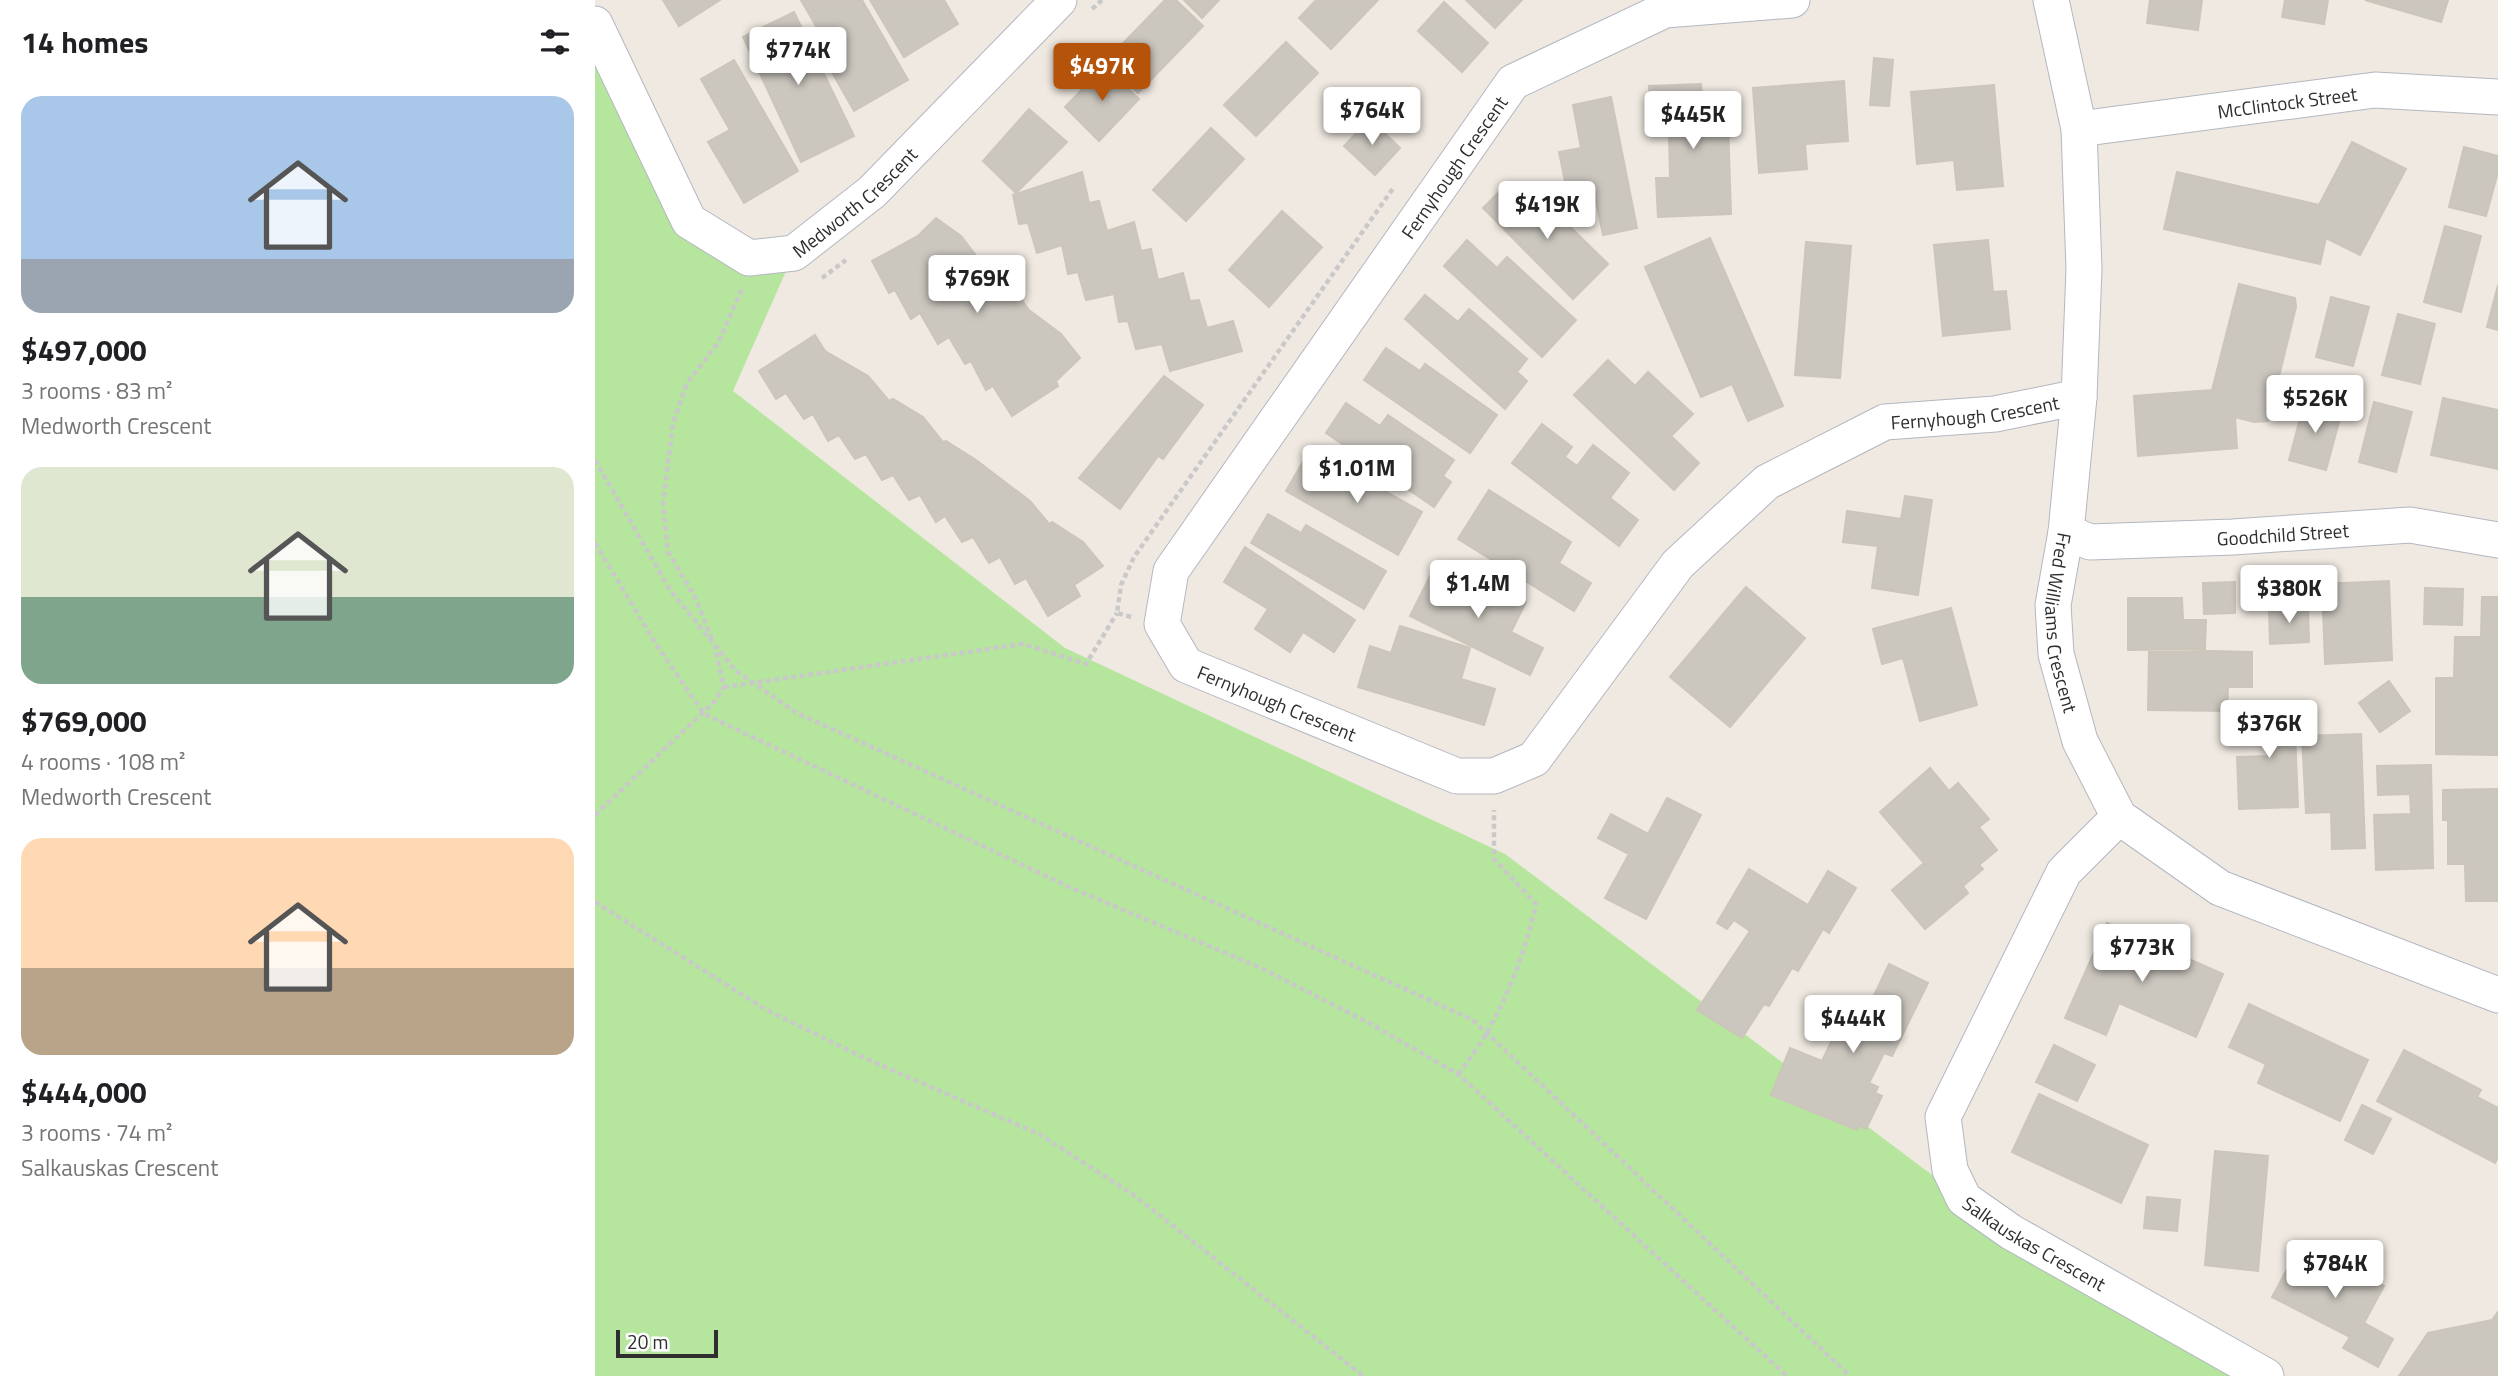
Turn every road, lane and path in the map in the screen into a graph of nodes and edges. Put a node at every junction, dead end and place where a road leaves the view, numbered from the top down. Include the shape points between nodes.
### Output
1 (1059, 0) edge
2 (1792, 0) edge
3 (2051, 0) edge
4 (595, 24) edge
5 (2498, 97) edge
6 (2079, 129) junction
7 (743, 286) dead end
8 (2078, 397) junction
9 (595, 460) edge
10 (2066, 532) junction
11 (2498, 540) edge
12 (595, 543) edge
13 (1117, 613) dead end
14 (714, 644) junction
15 (754, 684) junction
16 (724, 687) junction
17 (704, 714) junction
18 (1494, 776) junction
19 (595, 815) edge
20 (2119, 817) junction
21 (595, 902) edge
22 (2498, 995) edge
23 (1486, 1032) junction
24 (1458, 1074) junction
25 (1363, 1376) edge
26 (1787, 1376) edge
27 (1850, 1376) edge
28 (2266, 1376) edge

1 - 4 street, Medworth Crescent via 873,192 794,253 749,258 689,221
2 - 18 street, Fernyhough Crescent via 1665,10 1513,82 1171,572 1162,624 1187,665 1457,776
3 - 6 street, Fred Williams Crescent
5 - 6 street, McClintock Street via 2375,90
6 - 8 street, Fred Williams Crescent via 2084,269
7 - 14 path via 718,343 687,383 673,423 663,504 667,552 694,595
8 - 10 street, Fred Williams Crescent
8 - 18 street, Fernyhough Crescent via 1995,414 1885,422 1767,482 1678,564 1534,759
9 - 14 path via 670,590
10 - 11 street, Goodchild Street via 2090,542 2410,525
10 - 20 street, Fred Williams Crescent via 2053,605 2056,654 2080,741
12 - 17 path
13 - 15 path via 1086,664 1023,645
14 - 15 path via 736,671
14 - 16 path
15 - 16 path
15 - 23 path via 797,713 1461,1014
16 - 17 path
17 - 19 path
17 - 24 path via 1067,886 1261,968
18 - 23 path via 1494,859 1536,904 1526,947
20 - 22 street, Fred Williams Crescent via 2220,888
20 - 28 street, Salkauskas Crescent via 2064,872 1943,1117 1950,1170 1964,1199 2011,1233
21 - 25 path via 765,1009 1039,1134 1134,1195
23 - 24 path
23 - 27 path
24 - 26 path

